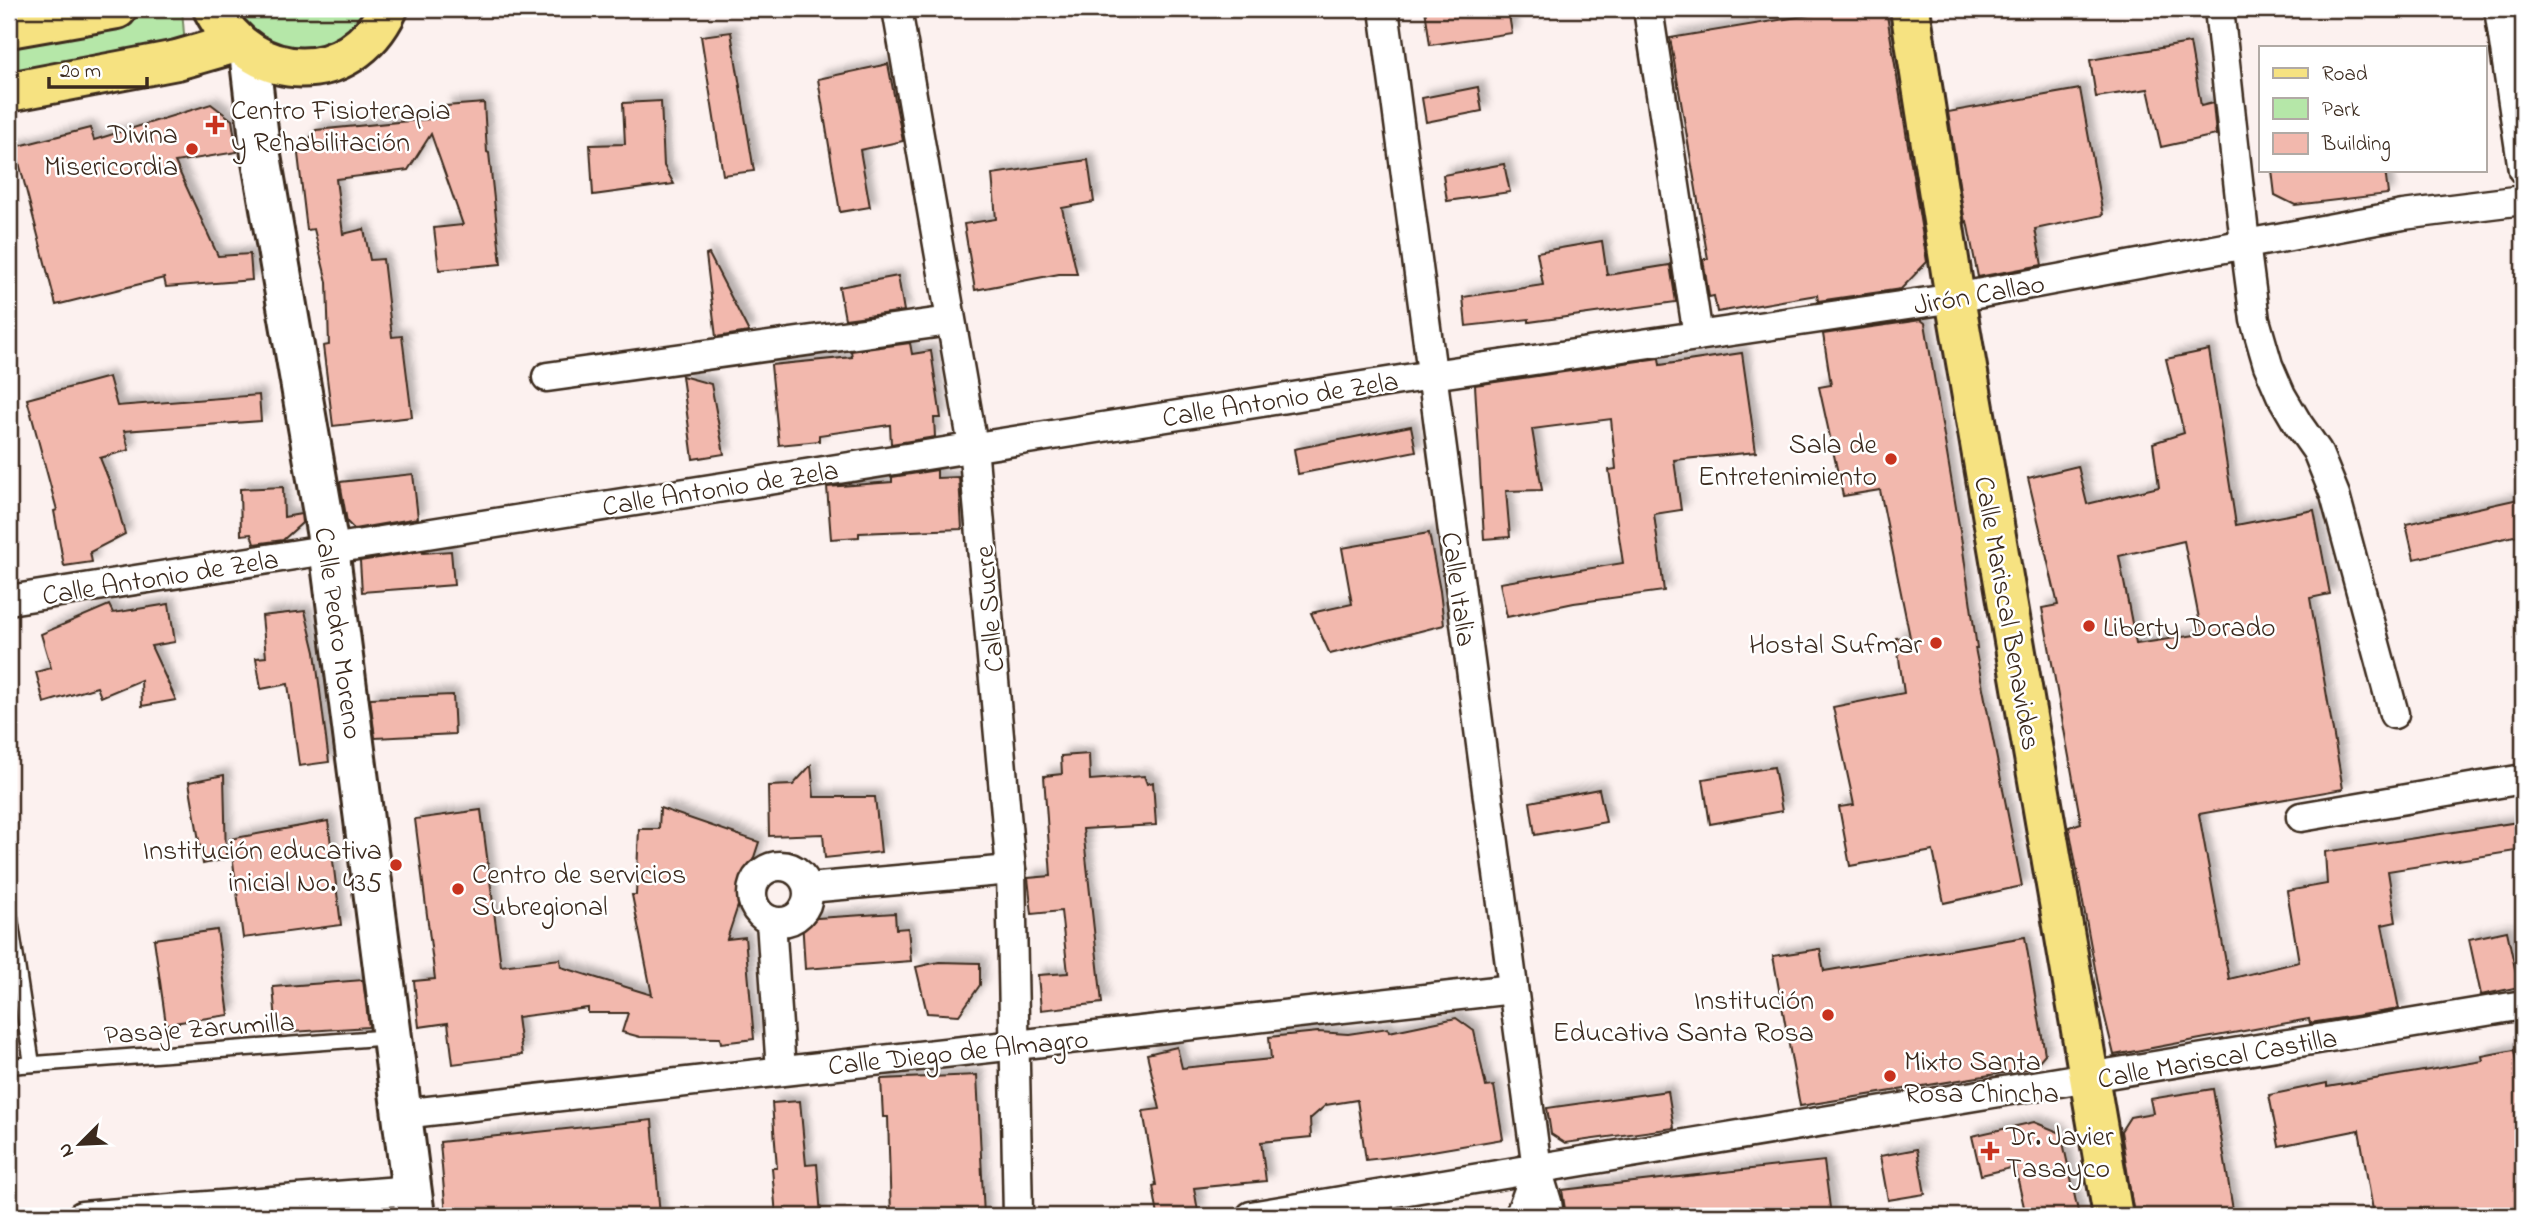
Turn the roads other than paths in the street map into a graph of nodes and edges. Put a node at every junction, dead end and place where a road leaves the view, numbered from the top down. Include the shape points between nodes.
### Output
1 (117, 9) edge
2 (213, 9) edge
3 (388, 9) edge
4 (897, 9) edge
5 (1384, 9) edge
6 (1648, 9) edge
7 (1910, 9) edge
8 (2219, 9) edge
9 (2499, 9) edge
10 (9, 28) edge
11 (243, 48) junction
12 (9, 92) edge
13 (2523, 170) edge
14 (2523, 200) edge
15 (2245, 243) junction
16 (1955, 298) junction
17 (950, 321) junction
18 (1698, 335) junction
19 (1432, 375) junction
20 (547, 377) dead end
21 (973, 446) junction
22 (330, 548) junction
23 (9, 600) edge
24 (2394, 714) dead end
25 (2523, 779) edge
26 (2301, 817) dead end
27 (1011, 870) junction
28 (807, 888) junction
29 (9, 912) edge
30 (772, 921) junction
31 (1513, 989) junction
32 (2523, 1005) edge
33 (393, 1037) junction
34 (1015, 1045) junction
35 (32, 1064) junction
36 (9, 1066) edge
37 (780, 1071) junction
38 (2089, 1079) junction
39 (402, 1114) junction
40 (1537, 1169) junction
41 (413, 1203) edge
42 (82, 1216) edge
43 (1018, 1216) edge
44 (1251, 1216) edge
45 (1522, 1216) edge
46 (1549, 1216) edge
47 (2113, 1216) edge

1 - 10 main road
2 - 11 main road
3 - 11 main road via 360,48 334,62 305,68 276,65
4 - 17 street, Calle Sucre
5 - 19 street, Calle Italia
6 - 18 street
7 - 16 main road, Calle Mariscal Benavides
8 - 15 street
9 - 13 street
11 - 12 main road
11 - 22 main road, Calle Pedro Moreno
14 - 15 street, Jirón Callao via 2403,215
15 - 16 street, Jirón Callao
15 - 24 street via 2255,320 2268,365 2317,451 2335,495
16 - 18 street, Jirón Callao
16 - 38 main road, Calle Mariscal Benavides
17 - 20 street
17 - 21 street, Calle Sucre
18 - 19 street, Jirón Callao
19 - 21 street, Calle Antonio de Zela
19 - 31 street, Calle Italia
21 - 22 street, Calle Antonio de Zela
21 - 27 street, Calle Sucre
22 - 23 street, Calle Antonio de Zela
22 - 33 main road, Calle Pedro Moreno
25 - 26 street
27 - 28 street
27 - 34 street, Calle Sucre
28 - 30 street via 803,911 794,919
28 - 30 street via 792,868 766,869 756,878 751,890 753,903 760,915
29 - 35 lane
30 - 37 street
31 - 34 street, Calle Diego de Almagro
31 - 40 street, Calle Italia
32 - 38 street, Calle Mariscal Castilla
33 - 35 lane, Pasaje Zarumilla
33 - 39 main road, Calle Pedro Moreno
34 - 37 street, Calle Diego de Almagro
34 - 43 street, Calle Sucre
35 - 36 lane, Pasaje Zarumilla
37 - 39 street, Calle Diego de Almagro
38 - 40 street, Calle Mariscal Castilla
38 - 47 main road, Calle Mariscal Benavides
39 - 41 main road, Calle Pedro Moreno
40 - 44 street, Calle Mariscal Castilla
40 - 45 street, Calle Italia
40 - 46 street, Calle Italia
41 - 42 street

